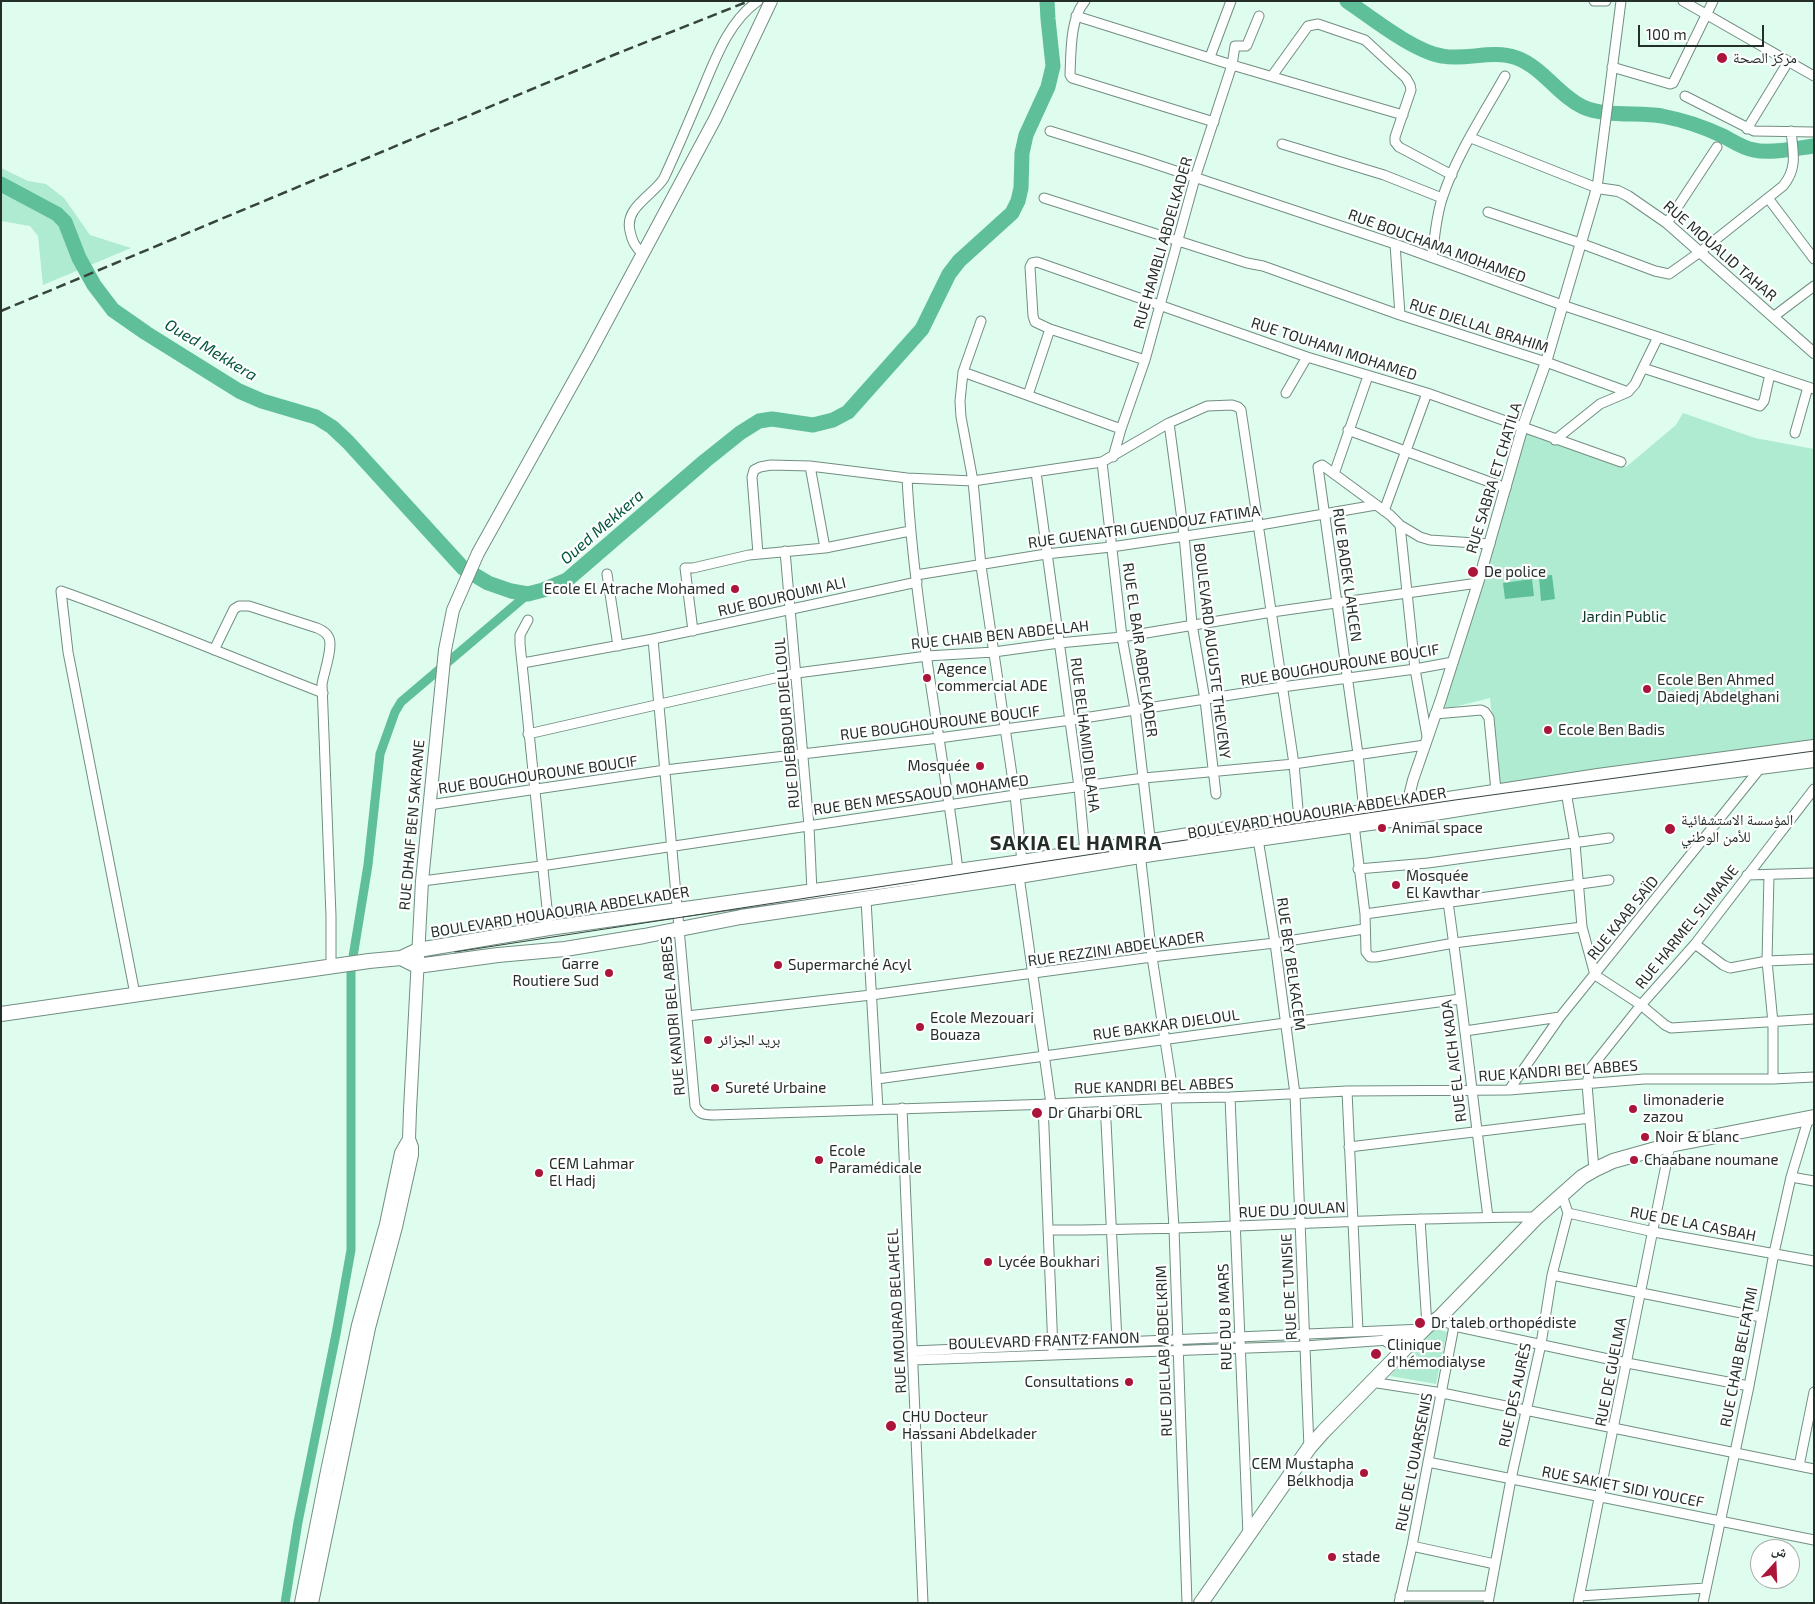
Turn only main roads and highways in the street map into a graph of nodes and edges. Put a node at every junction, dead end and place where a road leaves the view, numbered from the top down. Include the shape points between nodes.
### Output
1 (771, 1) edge
2 (1814, 746) edge
3 (1814, 760) edge
4 (1409, 810) junction
5 (1145, 849) junction
6 (418, 950) junction
7 (401, 958) junction
8 (417, 966) junction
9 (1, 1014) edge
10 (1812, 1117) edge
11 (1388, 1340) road end
12 (1398, 1354) junction
13 (333, 1472) junction
14 (301, 1603) edge
15 (312, 1603) edge
16 (1200, 1603) edge

1 - 6 main road, RUE DHAIF BEN SAKRANE via 715,119 478,553 453,610 444,650
2 - 4 main road, BOULEVARD HOUAOURIA ABDELKADER via 1496,791
3 - 4 main road, BOULEVARD HOUAOURIA ABDELKADER
4 - 5 main road, BOULEVARD HOUAOURIA ABDELKADER via 1354,825 1258,839
4 - 5 main road, BOULEVARD HOUAOURIA ABDELKADER via 1364,812 1220,830
5 - 6 main road, BOULEVARD HOUAOURIA ABDELKADER via 1086,853 958,870 549,928
5 - 8 main road, BOULEVARD HOUAOURIA ABDELKADER via 1019,876 741,918 565,949
6 - 7 main road, BOULEVARD HOUAOURIA ABDELKADER
6 - 8 main road, RUE DHAIF BEN SAKRANE
7 - 8 main road
7 - 9 main road
8 - 13 main road, RUE DHAIF BEN SAKRANE via 409,1139 401,1153 386,1224 358,1325
10 - 12 main road via 1670,1146 1613,1161 1594,1170 1537,1217 1439,1318
11 - 12 main road via 1398,1346
12 - 16 main road via 1310,1448
13 - 14 main road
13 - 15 main road

